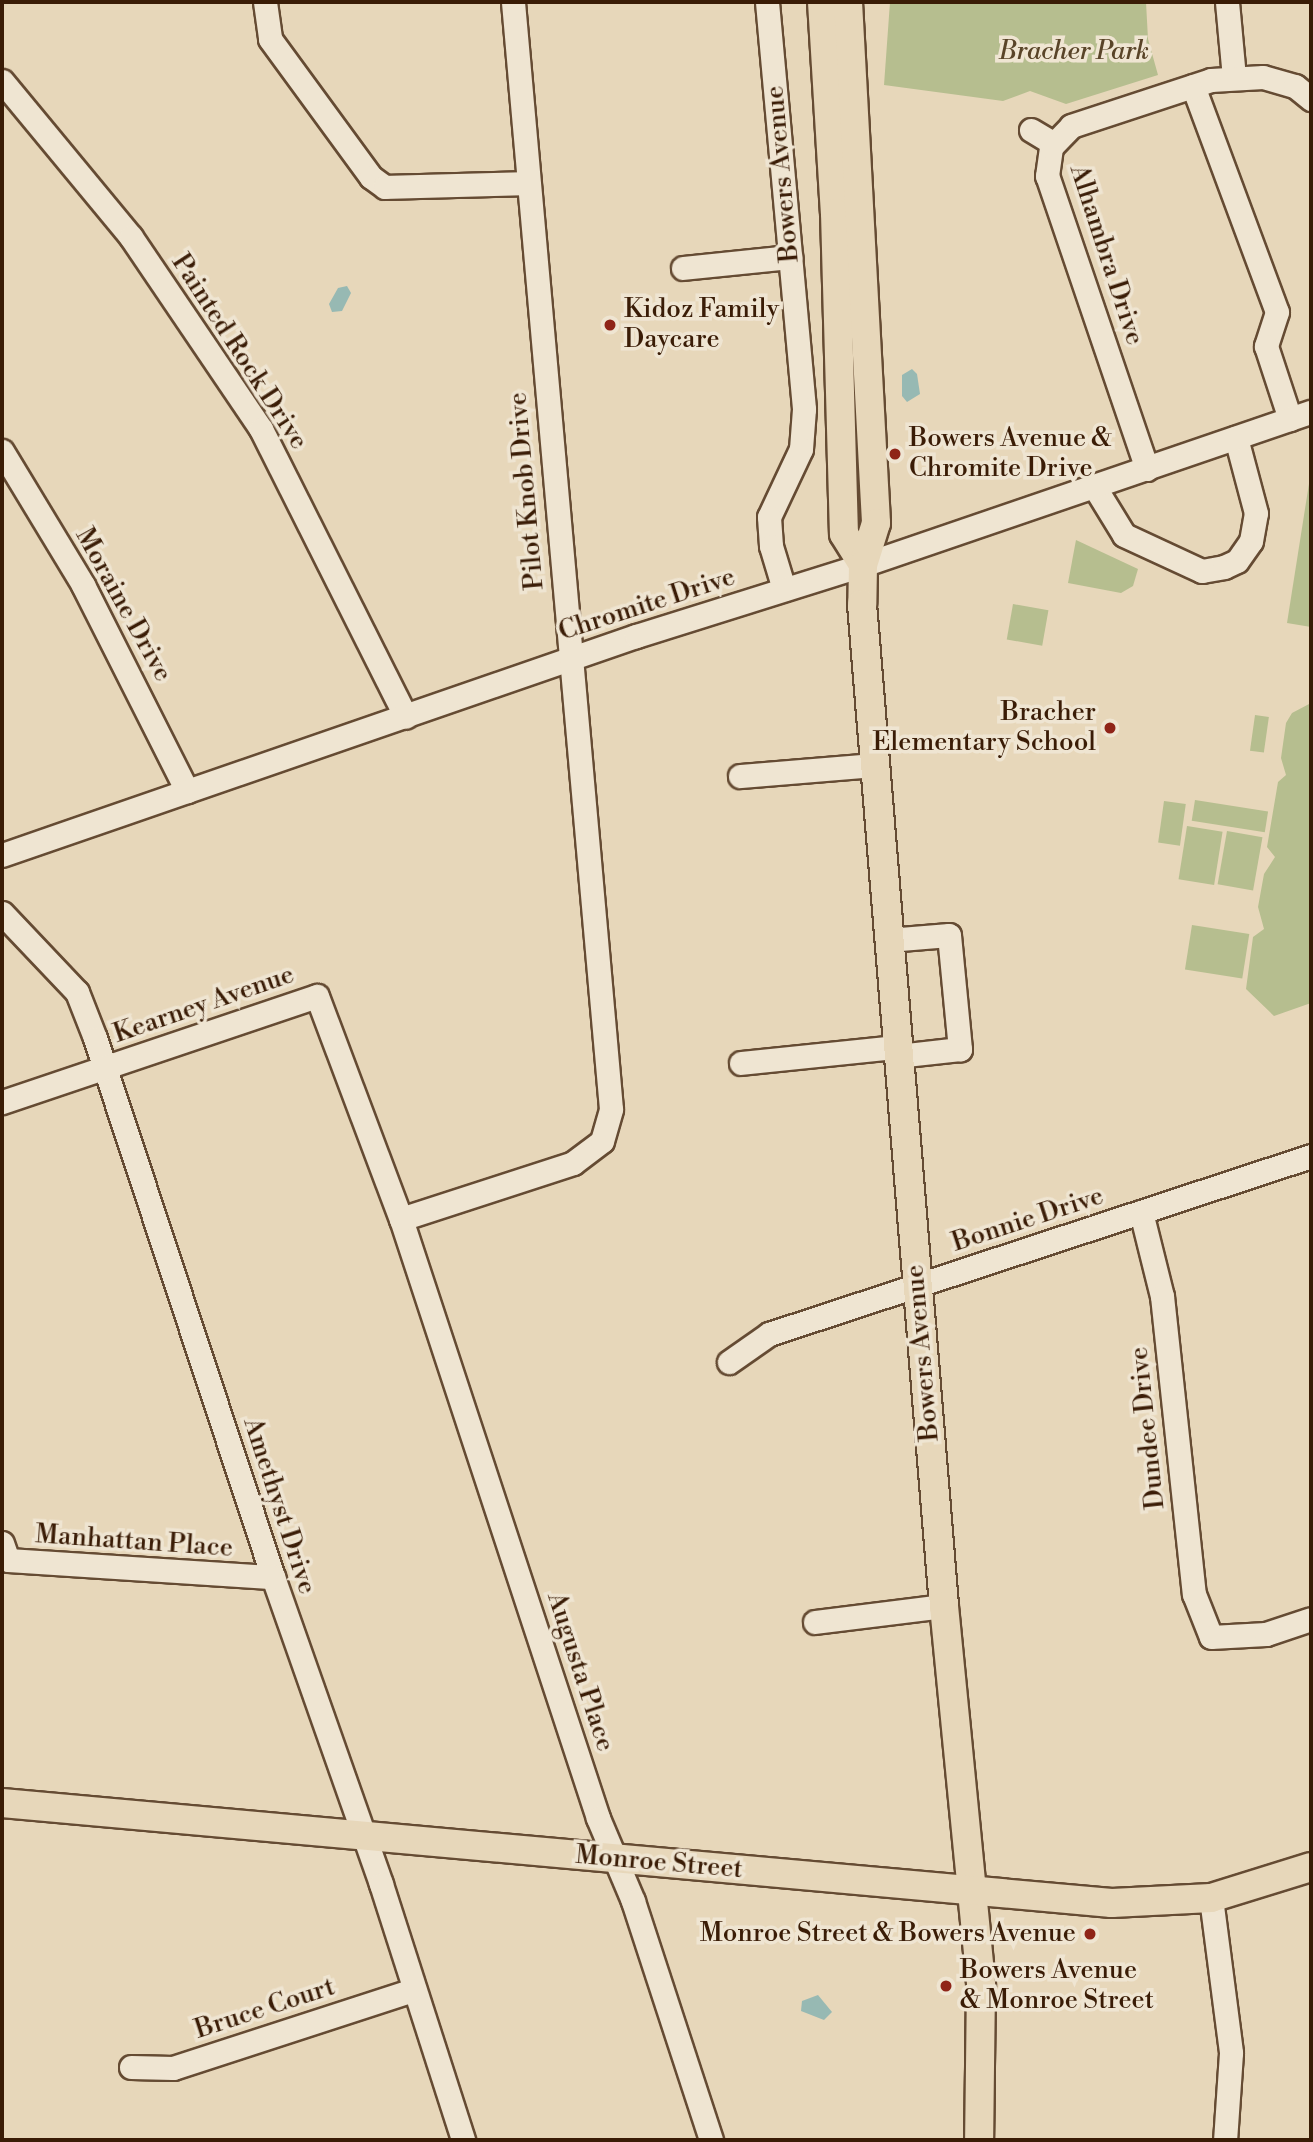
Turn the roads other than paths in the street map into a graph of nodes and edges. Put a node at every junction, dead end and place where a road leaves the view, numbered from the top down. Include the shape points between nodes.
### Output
1 (265, 2) edge
2 (513, 2) edge
3 (767, 2) edge
4 (822, 2) edge
5 (848, 2) edge
6 (1227, 2) edge
7 (1234, 77) junction
8 (2, 81) edge
9 (1193, 86) junction
10 (1303, 93) edge
11 (1031, 130) dead end
12 (1053, 143) junction
13 (528, 183) junction
14 (790, 257) junction
15 (683, 268) dead end
16 (1301, 416) edge
17 (1236, 438) junction
18 (2, 452) edge
19 (1147, 469) junction
20 (1094, 486) junction
21 (863, 565) junction
22 (784, 589) junction
23 (570, 660) junction
24 (406, 717) junction
25 (875, 765) junction
26 (740, 776) dead end
27 (187, 791) junction
28 (2, 855) edge
29 (2, 914) edge
30 (888, 940) junction
31 (897, 1051) junction
32 (741, 1063) dead end
33 (106, 1068) junction
34 (2, 1102) edge
35 (1311, 1156) edge
36 (1141, 1212) junction
37 (401, 1219) junction
38 (918, 1287) junction
39 (729, 1362) dead end
40 (2, 1543) edge
41 (273, 1577) junction
42 (944, 1606) junction
43 (1311, 1619) edge
44 (815, 1622) dead end
45 (2, 1804) edge
46 (363, 1835) junction
47 (615, 1860) junction
48 (1311, 1867) edge
49 (969, 1891) junction
50 (1211, 1898) junction
51 (413, 1990) junction
52 (131, 2067) dead end
53 (463, 2140) edge
54 (711, 2140) edge
55 (979, 2140) edge
56 (1225, 2140) edge

1 - 13 street via 270,40 371,177 385,187
2 - 13 street, Pilot Knob Drive
3 - 14 street, Bowers Avenue
4 - 21 main road, Bowers Avenue via 835,213 844,534
5 - 21 main road, Bowers Avenue via 876,523
6 - 7 street
7 - 9 street, Alhambra Drive
7 - 10 street, Alhambra Drive via 1264,77
8 - 24 street, Painted Rock Drive via 131,237 261,429
9 - 12 street, Alhambra Drive via 1071,126
9 - 16 street via 1277,312 1266,346
11 - 12 street
12 - 19 street, Alhambra Drive via 1047,176
13 - 23 street, Pilot Knob Drive
14 - 15 street
14 - 22 street, Bowers Avenue via 804,410 801,449 769,517 771,546
16 - 17 street, Chromite Drive
17 - 19 street, Chromite Drive
17 - 20 street via 1256,513 1251,541 1237,561 1224,568 1202,571 1124,535
18 - 27 street, Moraine Drive via 89,597
19 - 20 street, Chromite Drive
20 - 21 street, Chromite Drive
21 - 22 street, Chromite Drive
21 - 25 main road, Bowers Avenue
22 - 23 street, Chromite Drive
23 - 24 street, Chromite Drive
23 - 37 street, Pilot Knob Drive via 611,1109 601,1140 573,1163
24 - 27 street, Chromite Drive
25 - 26 street
25 - 30 main road, Bowers Avenue
27 - 28 street, Chromite Drive
29 - 33 street, Amethyst Drive via 77,992
30 - 31 main road, Bowers Avenue
30 - 31 street via 949,934 960,1049
31 - 32 street
31 - 38 main road, Bowers Avenue
33 - 34 street, Kearney Avenue
33 - 37 street, Kearney Avenue via 317,996
33 - 41 street, Amethyst Drive
35 - 36 street, Bonnie Drive
36 - 38 street, Bonnie Drive
36 - 43 street, Dundee Drive via 1162,1296 1194,1594 1210,1637 1266,1634
37 - 47 street, Augusta Place
38 - 39 street, Bonnie Drive via 769,1334
38 - 42 main road, Bowers Avenue
40 - 41 street, Manhattan Place via 8,1560
41 - 46 street, Amethyst Drive
42 - 44 street
42 - 49 main road, Bowers Avenue
45 - 46 main road, Monroe Street
46 - 47 main road, Monroe Street
46 - 51 street, Amethyst Drive
47 - 49 main road, Monroe Street
47 - 54 street, Augusta Place
48 - 50 main road, Monroe Street
49 - 50 main road, Monroe Street via 1112,1903
49 - 55 main road, Bowers Avenue via 981,1985
50 - 56 street via 1231,2053
51 - 52 street, Bruce Court via 173,2068
51 - 53 street, Amethyst Drive

